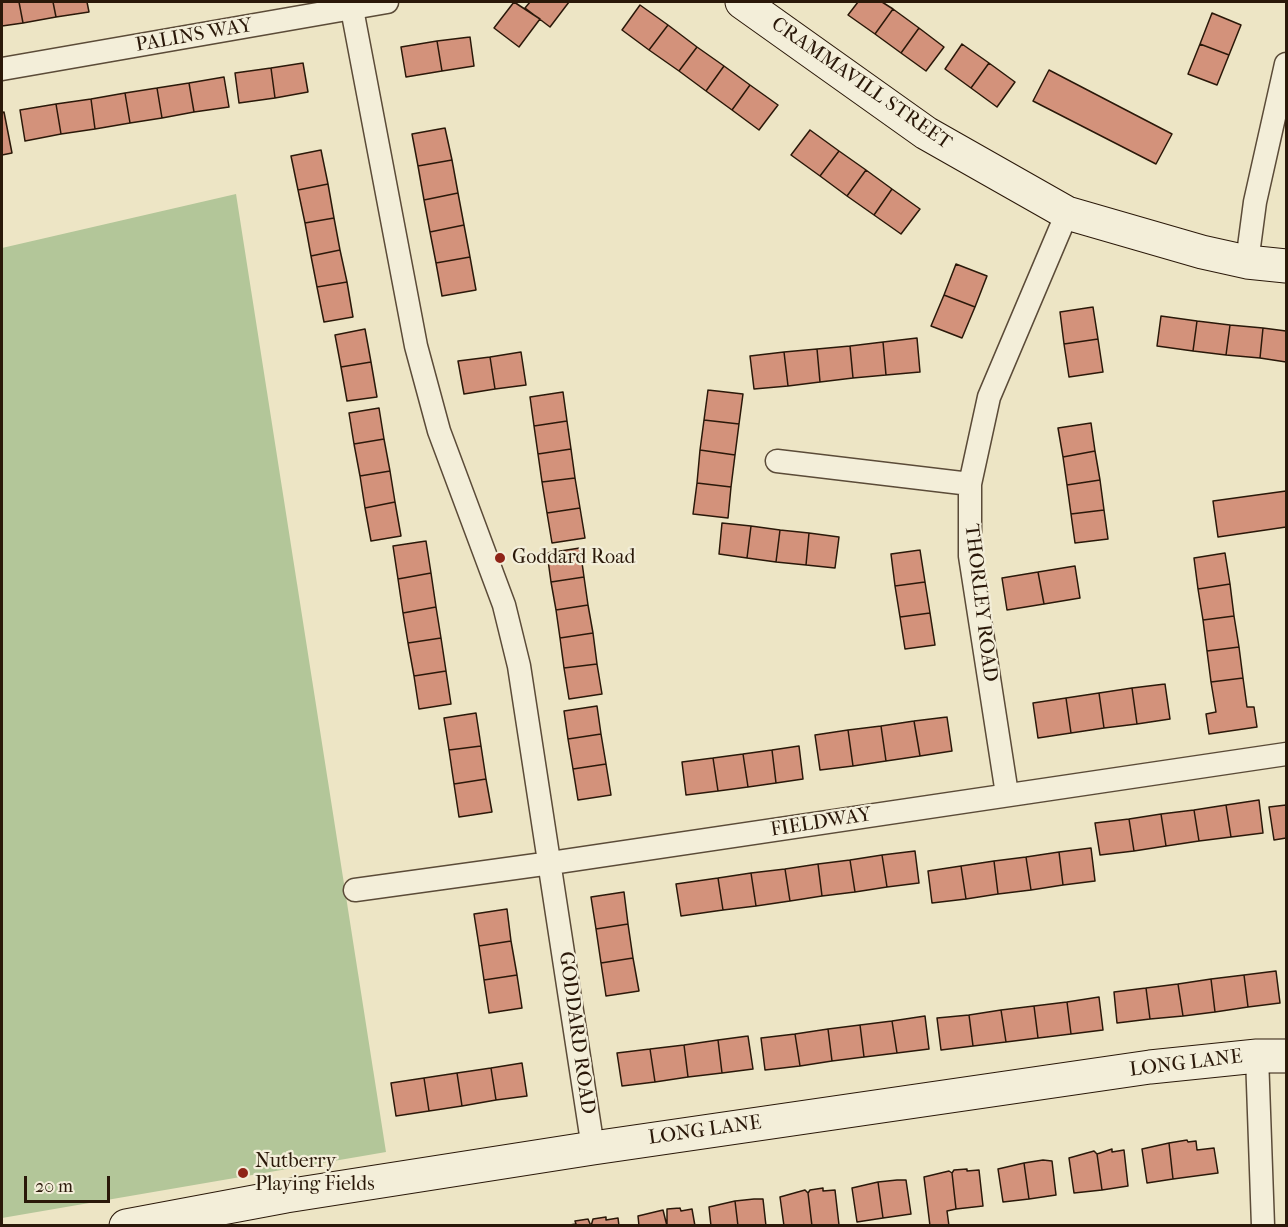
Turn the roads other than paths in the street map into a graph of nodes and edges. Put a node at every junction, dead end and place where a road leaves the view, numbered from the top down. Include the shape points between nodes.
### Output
1 (387, 2) edge
2 (742, 2) edge
3 (352, 9) junction
4 (1287, 64) edge
5 (2, 69) edge
6 (1067, 213) junction
7 (1248, 262) junction
8 (1287, 266) edge
9 (777, 461) dead end
10 (970, 484) junction
11 (1287, 754) edge
12 (1007, 794) junction
13 (551, 863) junction
14 (355, 890) dead end
15 (1272, 1056) edge
16 (593, 1148) junction
17 (126, 1226) edge
18 (1263, 1226) edge

1 - 3 street, PALINS WAY
2 - 6 street, CRAMMAVILL STREET via 926,133
3 - 5 street, PALINS WAY
3 - 13 street, GODDARD ROAD via 416,346 439,431 504,605 519,666
4 - 7 street via 1255,202
6 - 7 street, CRAMMAVILL STREET via 1157,241
6 - 10 street, THORLEY ROAD via 989,397
7 - 8 street, CRAMMAVILL STREET
9 - 10 street
10 - 12 street, THORLEY ROAD via 970,556
11 - 12 street, FIELDWAY
12 - 13 street, FIELDWAY
13 - 14 street, FIELDWAY
13 - 16 street, GODDARD ROAD
15 - 16 street, LONG LANE via 1150,1068
15 - 18 street
16 - 17 street, LONG LANE via 286,1196

